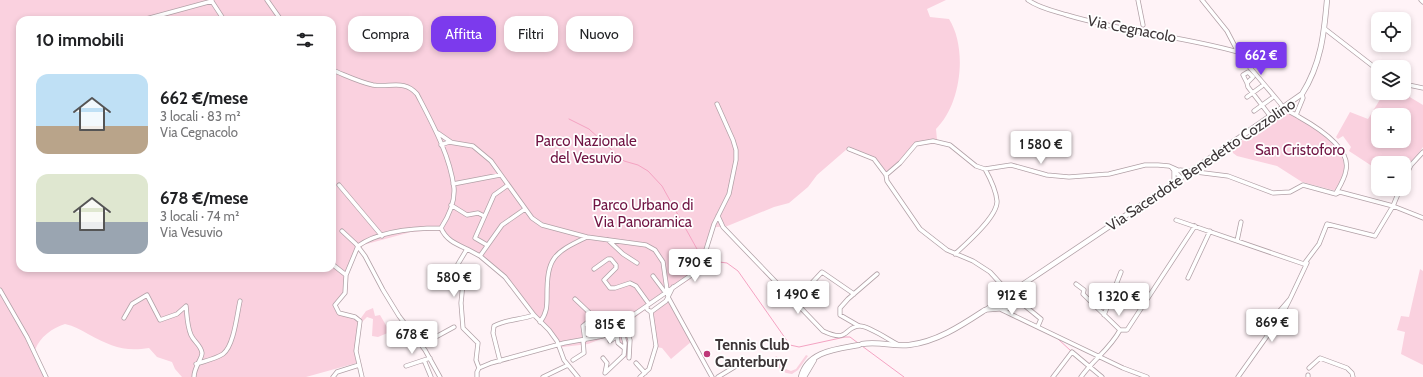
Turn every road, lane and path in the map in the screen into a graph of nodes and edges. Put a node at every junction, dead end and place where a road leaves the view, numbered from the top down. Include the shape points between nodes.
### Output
1 (211, 0) edge
2 (267, 0) edge
3 (1028, 0) edge
4 (1138, 0) edge
5 (1202, 0) edge
6 (1327, 0) edge
7 (156, 16) edge
8 (221, 16) edge
9 (278, 16) edge
10 (1143, 25) dead end
11 (1325, 29) junction
12 (1238, 52) junction
13 (1371, 65) edge
14 (336, 71) edge
15 (1247, 83) dead end
16 (1411, 85) edge
17 (1262, 86) dead end
18 (1423, 88) edge
19 (1254, 92) junction
20 (1302, 94) junction
21 (1247, 97) dead end
22 (1272, 98) dead end
23 (717, 104) dead end
24 (1262, 105) junction
25 (1283, 108) junction
26 (1254, 111) dead end
27 (1296, 115) junction
28 (1271, 117) junction
29 (436, 131) junction
30 (450, 142) junction
31 (441, 145) junction
32 (849, 149) dead end
33 (1423, 152) edge
34 (1422, 156) edge
35 (1411, 165) edge
36 (985, 169) junction
37 (1175, 170) junction
38 (1194, 170) junction
39 (500, 174) junction
40 (1187, 174) junction
41 (886, 175) junction
42 (1181, 178) junction
43 (1174, 183) junction
44 (453, 184) junction
45 (339, 185) dead end
46 (508, 185) junction
47 (1336, 194) junction
48 (1397, 196) edge
49 (451, 205) junction
50 (1393, 206) junction
51 (525, 209) junction
52 (484, 216) junction
53 (718, 216) junction
54 (1423, 218) edge
55 (1176, 220) dead end
56 (1241, 222) dead end
57 (714, 224) junction
58 (1195, 226) junction
59 (723, 227) junction
60 (441, 228) junction
61 (342, 231) dead end
62 (1210, 231) junction
63 (382, 236) junction
64 (587, 237) junction
65 (608, 240) junction
66 (1237, 241) junction
67 (487, 245) junction
68 (358, 246) junction
69 (467, 249) junction
70 (955, 254) junction
71 (355, 255) junction
72 (364, 255) junction
73 (480, 256) junction
74 (1307, 262) junction
75 (637, 263) dead end
76 (336, 267) edge
77 (594, 269) dead end
78 (1121, 272) dead end
79 (877, 274) dead end
80 (346, 275) junction
81 (653, 276) dead end
82 (1188, 278) dead end
83 (1076, 284) dead end
84 (674, 287) junction
85 (1016, 289) joint
86 (0, 290) edge
87 (665, 292) junction
88 (854, 294) junction
89 (1010, 295) junction
90 (668, 297) junction
91 (1003, 298) junction
92 (575, 299) dead end
93 (656, 299) junction
94 (1290, 299) junction
95 (240, 301) dead end
96 (795, 301) junction
97 (1019, 301) dead end
98 (998, 302) junction
99 (663, 303) junction
100 (1010, 304) junction
101 (648, 305) junction
102 (658, 307) junction
103 (985, 310) junction
104 (1001, 310) junction
105 (651, 312) junction
106 (534, 315) junction
107 (1014, 315) junction
108 (1104, 315) junction
109 (124, 318) dead end
110 (540, 322) junction
111 (624, 323) junction
112 (620, 325) junction
113 (859, 326) junction
114 (1038, 326) junction
115 (454, 328) dead end
116 (616, 328) junction
117 (1264, 329) dead end
118 (1120, 330) junction
119 (411, 331) junction
120 (616, 337) junction
121 (401, 338) dead end
122 (584, 340) junction
123 (610, 341) dead end
124 (421, 345) junction
125 (558, 345) junction
126 (899, 345) junction
127 (624, 348) junction
128 (1100, 356) junction
129 (430, 358) junction
130 (603, 358) dead end
131 (629, 358) dead end
132 (424, 360) junction
133 (574, 360) dead end
134 (500, 361) junction
135 (617, 362) junction
136 (607, 363) junction
137 (636, 363) dead end
138 (196, 364) junction
139 (359, 365) junction
140 (568, 365) junction
141 (406, 366) dead end
142 (736, 366) dead end
143 (1088, 366) junction
144 (479, 368) junction
145 (1309, 368) dead end
146 (645, 373) junction
147 (46, 377) edge
148 (194, 377) edge
149 (333, 377) edge
150 (362, 377) edge
151 (431, 377) edge
152 (440, 377) edge
153 (477, 377) edge
154 (543, 377) edge
155 (578, 377) edge
156 (640, 377) edge
157 (712, 377) edge
158 (718, 377) edge
159 (802, 377) edge
160 (1053, 377) edge
161 (1081, 377) edge
162 (1102, 377) edge
163 (1147, 377) edge
164 (1238, 377) edge
165 (1353, 377) edge

1 - 7 street
1 - 8 street
2 - 9 street
3 - 12 street, Via Cegnacolo via 1046,10 1091,22 1190,40
4 - 10 street
5 - 12 street via 1227,31
6 - 11 main road, Via Sacerdote Benedetto Cozzolino
11 - 13 street
11 - 20 main road, Via Sacerdote Benedetto Cozzolino via 1316,68
12 - 25 street
14 - 29 street via 374,85 405,85 412,89
15 - 19 street
16 - 18 street
17 - 19 street
19 - 21 street
19 - 24 street
20 - 25 main road, Via Sacerdote Benedetto Cozzolino
20 - 27 street via 1303,98
22 - 24 street
23 - 53 street via 736,150 729,194
24 - 26 street
24 - 28 street
25 - 27 street
25 - 28 main road, Via Sacerdote Benedetto Cozzolino
27 - 47 street via 1333,139 1343,155 1346,170
28 - 38 main road, Via Sacerdote Benedetto Cozzolino
29 - 30 street
29 - 31 street
30 - 31 street
30 - 39 street via 473,146 491,161
31 - 44 street
32 - 41 street via 874,159
33 - 34 street
34 - 35 street
36 - 37 street via 1011,165 1047,175 1069,177 1109,174 1145,165 1171,167
36 - 41 street via 976,166 950,145 933,141 916,144
36 - 70 street via 995,190 996,207 977,232
37 - 38 street
37 - 40 street
37 - 42 street
37 - 43 street
38 - 40 street, Via Sacerdote Benedetto Cozzolino
38 - 47 street via 1210,175 1228,176 1273,193 1290,192 1303,185
39 - 44 street
39 - 46 street
40 - 42 street, Via Sacerdote Benedetto Cozzolino
41 - 70 street via 887,181 915,222 939,244
42 - 43 street, Via Sacerdote Benedetto Cozzolino
43 - 85 main road, Via Sacerdote Benedetto Cozzolino
44 - 49 street
45 - 63 street
46 - 51 street
46 - 52 street via 494,196
47 - 50 street via 1340,192
48 - 50 street
49 - 52 street via 467,214 478,213
49 - 60 street via 449,216
50 - 54 street
50 - 74 street via 1375,236 1327,224 1319,244
51 - 64 street via 542,225
51 - 67 street via 502,225
52 - 67 street via 476,238
53 - 57 street
53 - 59 street
55 - 58 street
56 - 66 street
57 - 59 street
57 - 84 street via 700,269
58 - 62 street
58 - 118 street via 1126,330
59 - 96 street
60 - 63 street via 408,229
60 - 69 street via 451,242
61 - 68 street
62 - 66 street
62 - 82 street
63 - 68 street
64 - 65 street
64 - 110 street via 566,247 552,261 548,269 547,309
65 - 75 street
65 - 87 street via 646,245 655,250 663,262
66 - 74 street via 1304,264
67 - 73 street
68 - 71 street
68 - 72 street
69 - 73 street
69 - 144 street via 458,264 463,284 462,325 478,343 476,364
70 - 89 street via 973,261 990,272
71 - 72 street
71 - 80 street
72 - 119 street via 383,290
73 - 106 street via 505,277
74 - 94 street
76 - 80 street
77 - 101 street via 612,259 616,268 606,276 606,284 610,288 630,283 636,286
78 - 108 street
79 - 88 street
80 - 139 street via 345,293 334,305 339,313 360,321 356,351
81 - 87 street
83 - 108 street
84 - 87 street
84 - 90 street
85 - 89 street, Via Sacerdote Benedetto Cozzolino
86 - 147 street
87 - 90 street
87 - 93 street
88 - 96 street via 822,272
88 - 113 street via 839,312
89 - 91 street, Via Sacerdote Benedetto Cozzolino
89 - 100 street
90 - 99 street
90 - 157 street
91 - 98 street
91 - 100 street
92 - 122 street via 594,317 582,326
93 - 99 street
93 - 101 street
93 - 102 street
94 - 117 street
94 - 164 street via 1282,315
95 - 138 street via 226,351
96 - 113 street via 823,331 835,337 845,335
97 - 114 street via 1041,319
98 - 103 street
98 - 104 street
99 - 102 street
100 - 104 street via 1007,310
100 - 107 street
101 - 105 street via 647,309
101 - 111 street
102 - 105 street
103 - 104 street
103 - 126 main road via 946,334 910,345
104 - 107 street
105 - 146 street via 656,346 649,369
106 - 110 street
106 - 134 street via 494,326 493,333
107 - 114 street
108 - 118 street
109 - 138 street via 132,304 147,295 160,320 177,314 186,306 190,333 198,342 202,353
110 - 125 street via 549,330
111 - 112 street
111 - 131 street via 630,340
112 - 116 street
112 - 127 street
113 - 126 street
114 - 128 street
115 - 124 street
116 - 120 street
116 - 122 street via 603,336
118 - 128 street
119 - 121 street
119 - 124 street
120 - 123 street
120 - 127 street via 618,344
122 - 125 street
122 - 133 street via 584,353
124 - 129 street
125 - 134 street
125 - 140 street
126 - 159 main road via 880,342 820,354
127 - 135 street via 624,355
128 - 143 street
128 - 163 street
129 - 132 street
129 - 152 street
130 - 136 street
132 - 141 street
132 - 151 street
134 - 144 street
135 - 136 street
135 - 136 street via 605,373
137 - 146 street
138 - 148 street
139 - 149 street via 339,372
139 - 150 street
140 - 154 street
140 - 155 street
142 - 158 street
143 - 160 street via 1072,352
143 - 161 street
143 - 162 street
144 - 153 street
145 - 165 street via 1320,358 1347,368
146 - 156 street

